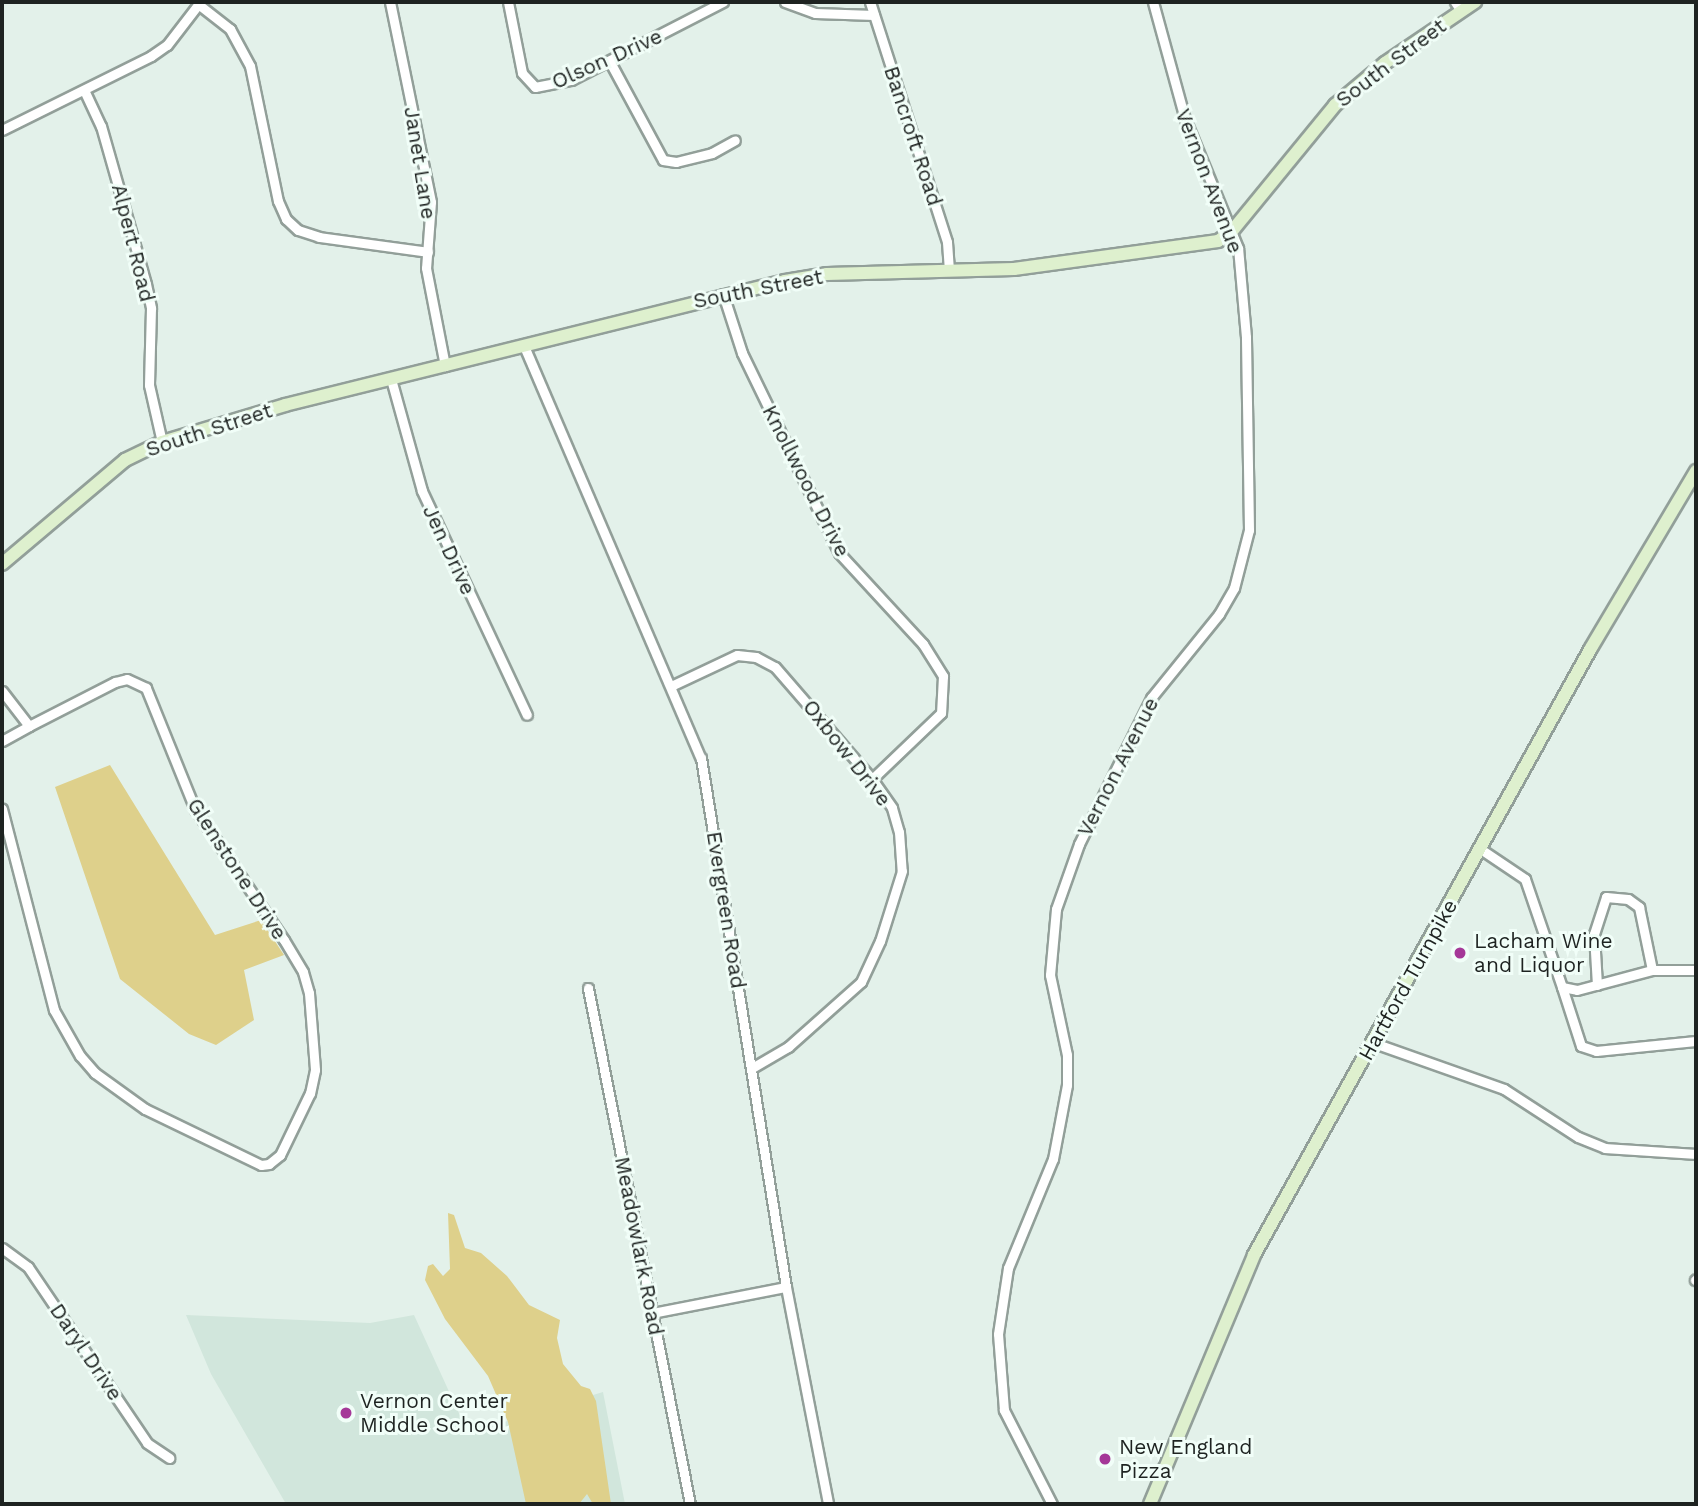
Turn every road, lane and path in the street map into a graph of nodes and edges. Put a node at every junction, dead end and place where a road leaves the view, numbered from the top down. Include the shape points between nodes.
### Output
1 (390, 2) edge
2 (508, 2) edge
3 (723, 2) edge
4 (785, 2) edge
5 (870, 2) edge
6 (1153, 2) edge
7 (1475, 2) edge
8 (199, 3) edge
9 (1458, 6) edge
10 (874, 15) junction
11 (610, 62) junction
12 (84, 90) junction
13 (2, 130) edge
14 (735, 140) dead end
15 (1232, 231) junction
16 (428, 253) junction
17 (950, 271) junction
18 (723, 294) junction
19 (524, 346) junction
20 (446, 366) junction
21 (391, 379) junction
22 (162, 442) junction
23 (1696, 471) edge
24 (2, 565) edge
25 (671, 686) junction
26 (2, 691) edge
27 (527, 715) dead end
28 (29, 726) junction
29 (2, 741) edge
30 (872, 779) junction
31 (2, 809) edge
32 (1482, 850) junction
33 (1652, 970) junction
34 (1696, 970) edge
35 (1597, 985) junction
36 (1562, 987) junction
37 (588, 988) dead end
38 (1696, 1041) edge
39 (1374, 1043) junction
40 (752, 1068) junction
41 (1696, 1154) edge
42 (2, 1248) edge
43 (786, 1287) junction
44 (652, 1313) junction
45 (169, 1458) dead end
46 (690, 1504) edge
47 (828, 1504) edge
48 (1052, 1504) edge
49 (1150, 1504) edge

1 - 16 street, Janet Lane via 431,202
2 - 11 street, Olson Drive via 527,84 548,87
3 - 11 street, Olson Drive
4 - 10 street via 815,13
5 - 10 street, Bancroft Road
6 - 15 street, Vernon Avenue via 1185,119
7 - 9 street, South Street
8 - 12 street via 167,45
8 - 16 street via 230,29 250,66 278,201 286,219 298,230 318,237
9 - 15 street, South Street via 1335,105
10 - 17 street, Bancroft Road via 947,242
11 - 14 street via 663,160 676,162 712,153
12 - 13 street
12 - 22 street, Alpert Road via 101,126 146,284 151,308 149,385
15 - 17 street, South Street via 1218,241 1192,246 1014,269
15 - 48 street, Vernon Avenue via 1243,281 1246,337 1249,530 1243,561 1219,614 1151,698 1122,751 1079,844 1056,909 1050,944 1050,975 1067,1055 1067,1085 1050,1168 1008,1268 998,1334 998,1375 1017,1442
16 - 20 street, Janet Lane via 429,292
17 - 18 street, South Street via 827,275
18 - 19 street, South Street
18 - 30 street, Knollwood Drive via 742,353 839,553 923,644 943,676 941,713
19 - 20 street, South Street
19 - 25 street, Evergreen Road
20 - 21 street, South Street
21 - 22 street, South Street
21 - 27 street, Jen Drive via 422,491
22 - 24 street, South Street via 102,476
23 - 32 street, Hartford Turnpike via 1622,594
25 - 30 street, Oxbow Drive via 737,655 756,657 775,667
25 - 40 street, Evergreen Road via 704,770
26 - 28 street
28 - 29 street
28 - 31 street, Glenstone Drive via 115,682 127,679 146,688 195,809 303,972 313,1012 315,1070 310,1093 280,1154 261,1165 145,1109 102,1079 80,1056 54,1010
30 - 40 street, Oxbow Drive via 892,808 902,854 902,871 880,941 861,982 846,1000 788,1047
32 - 36 street via 1525,879
32 - 39 street, Hartford Turnpike
33 - 34 street
33 - 35 street
33 - 35 street via 1639,907 1628,899 1606,897 1594,933
35 - 36 street
36 - 38 street via 1581,1046 1596,1051
37 - 44 street, Meadowlark Road
39 - 41 street via 1504,1089 1578,1137 1605,1148
39 - 49 street, Hartford Turnpike via 1249,1266
40 - 43 street, Evergreen Road
42 - 45 street, Daryl Drive via 28,1268 147,1443
43 - 44 street
43 - 47 street, Evergreen Road
44 - 46 street, Meadowlark Road

